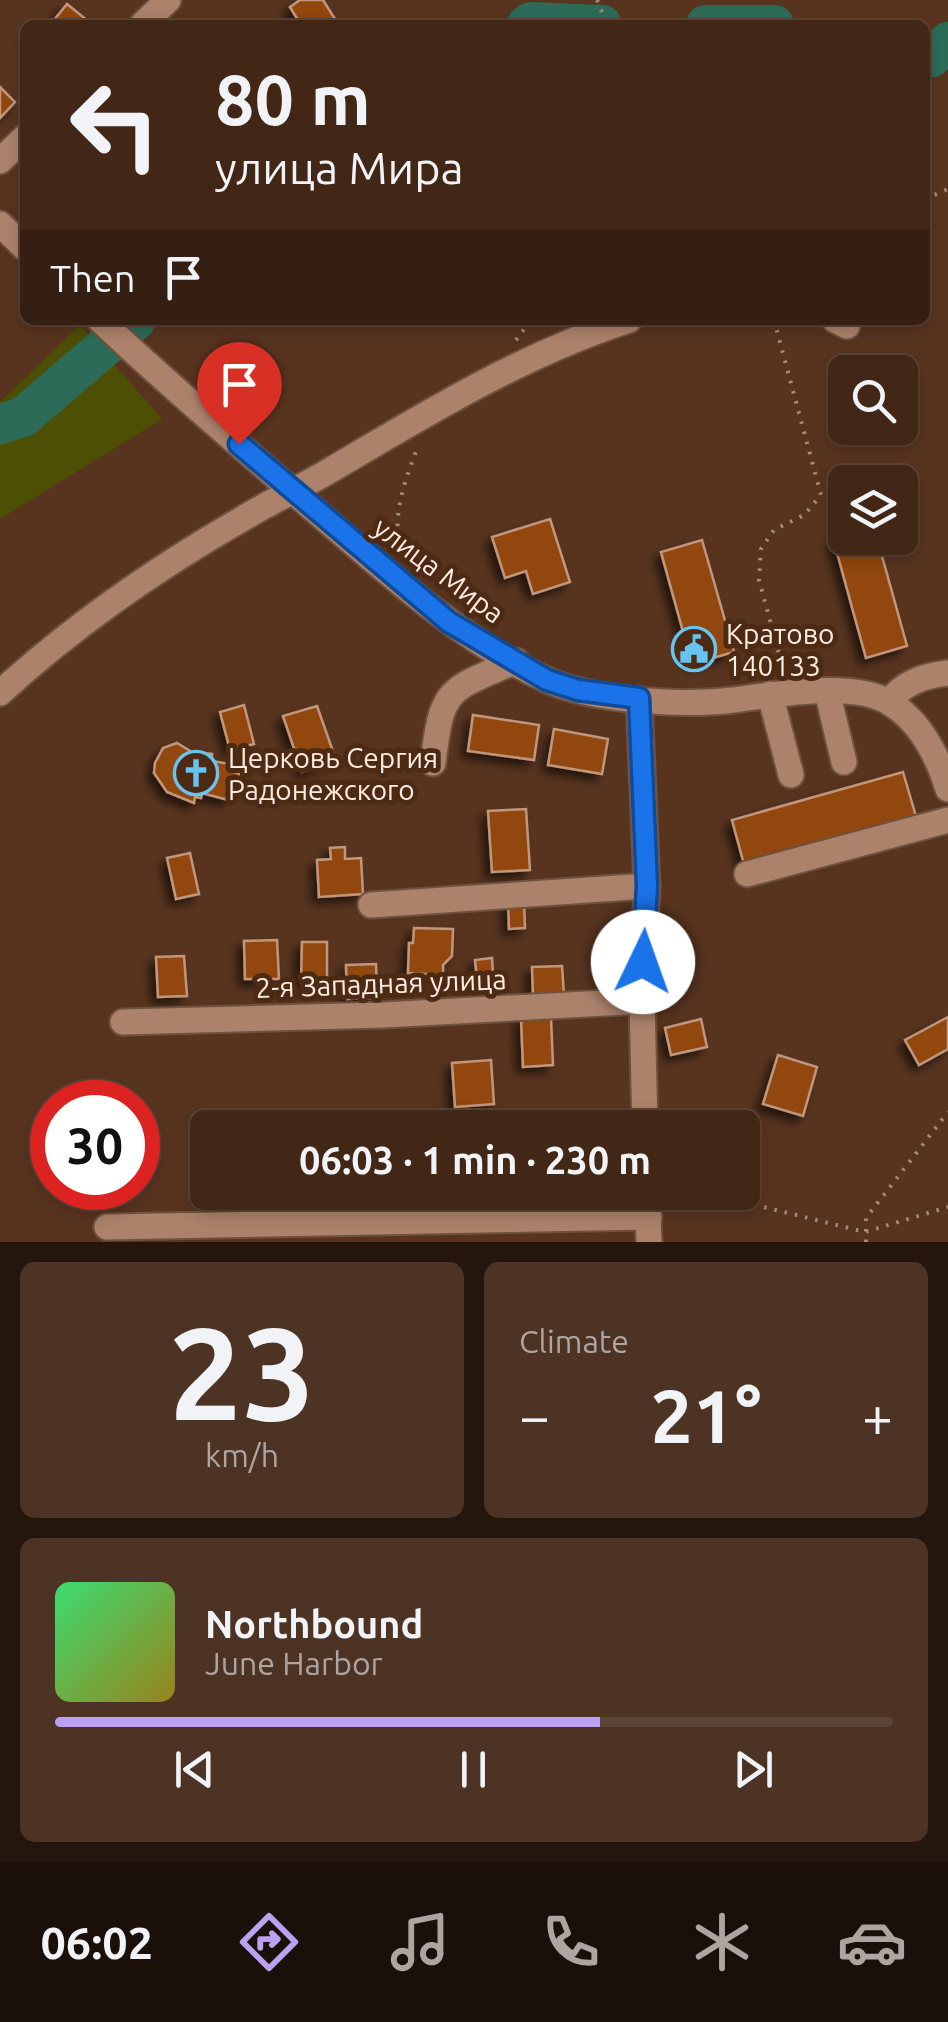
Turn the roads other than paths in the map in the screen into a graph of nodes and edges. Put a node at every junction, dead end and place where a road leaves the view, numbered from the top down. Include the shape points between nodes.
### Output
1 (168, 0) edge
2 (147, 20) edge
3 (20, 142) edge
4 (0, 161) edge
5 (0, 224) edge
6 (20, 243) edge
7 (105, 325) edge
8 (614, 325) edge
9 (293, 492) junction
10 (516, 662) junction
11 (948, 673) edge
12 (827, 692) junction
13 (0, 693) edge
14 (779, 693) junction
15 (639, 698) junction
16 (889, 702) junction
17 (844, 762) dead end
18 (432, 764) dead end
19 (790, 775) dead end
20 (948, 789) edge
21 (948, 820) edge
22 (747, 874) dead end
23 (647, 886) junction
24 (371, 905) dead end
25 (642, 1001) junction
26 (122, 1022) dead end
27 (645, 1110) edge
28 (649, 1217) edge
29 (106, 1228) dead end

1 - 2 street
3 - 4 street
5 - 6 street
7 - 9 street, улица Мира
8 - 9 street via 484,380
9 - 10 street, улица Мира via 449,622
9 - 13 street via 119,599
10 - 15 street, улица Мира via 578,690
10 - 18 street via 451,694 439,712
11 - 16 street via 900,688
12 - 14 street, улица Мира
12 - 16 street, улица Мира
12 - 17 street
14 - 15 street, улица Мира via 676,703
14 - 19 street
15 - 23 street
16 - 20 street via 923,734
21 - 22 street
23 - 24 street
23 - 25 street
25 - 26 street, 2-я Западная улица
25 - 27 street
28 - 29 street

